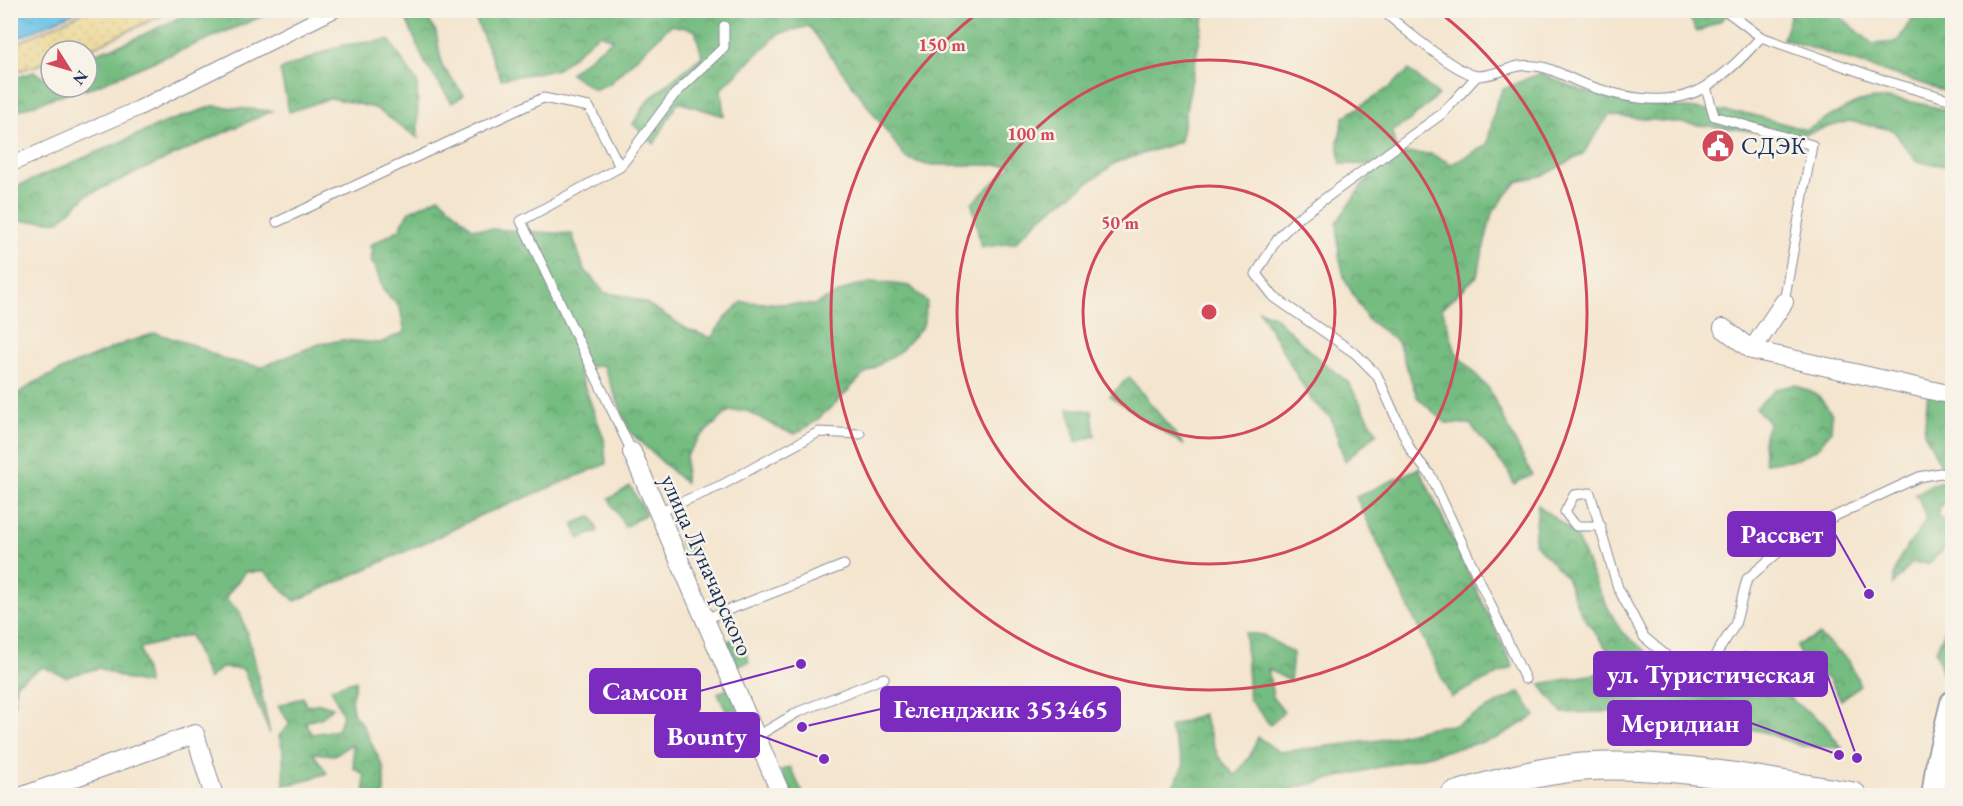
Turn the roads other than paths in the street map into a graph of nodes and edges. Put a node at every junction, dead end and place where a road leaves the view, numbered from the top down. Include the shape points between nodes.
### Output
1 (335, 10) edge
2 (1382, 10) edge
3 (1725, 10) edge
4 (724, 26) dead end
5 (1761, 37) junction
6 (1477, 76) junction
7 (1706, 87) junction
8 (1953, 100) edge
9 (10, 165) edge
10 (620, 166) junction
11 (277, 222) dead end
12 (1784, 302) joint
13 (1723, 328) dead end
14 (1752, 350) junction
15 (1953, 395) edge
16 (860, 434) dead end
17 (632, 452) joint
18 (1953, 475) edge
19 (658, 512) junction
20 (1601, 526) junction
21 (844, 565) dead end
22 (705, 619) junction
23 (884, 678) dead end
24 (1525, 679) dead end
25 (1953, 702) edge
26 (756, 737) junction
27 (23, 795) edge
28 (214, 795) edge
29 (782, 795) edge
30 (1454, 795) edge
31 (1851, 795) edge
32 (1933, 795) edge

1 - 9 street via 139,108
2 - 6 lane via 1424,45
3 - 5 lane
4 - 10 lane via 724,47 674,95
5 - 7 lane via 1737,63
5 - 8 lane
6 - 7 lane via 1521,65 1544,67 1584,84 1636,98 1672,99
6 - 24 lane via 1443,112 1298,218 1277,239 1256,274 1274,297 1356,354 1377,375 1411,451 1431,476
7 - 12 lane via 1714,116 1812,145
10 - 11 lane via 588,107 543,98
10 - 17 lane via 521,221
12 - 14 street
13 - 14 street
14 - 15 street
16 - 19 lane via 819,432 722,485
17 - 19 street, улица Луначарского
18 - 20 lane via 1919,477 1803,531 1747,579 1735,625 1711,662 1675,663 1644,637 1618,588
19 - 22 street, улица Луначарского
20 - 20 lane via 1590,493 1574,495 1565,512 1576,526
21 - 22 lane
22 - 26 street, улица Луначарского
23 - 26 lane via 798,712
25 - 32 street
26 - 29 street, улица Луначарского
27 - 28 street via 195,734
30 - 31 main road via 1549,771 1606,766 1696,771

